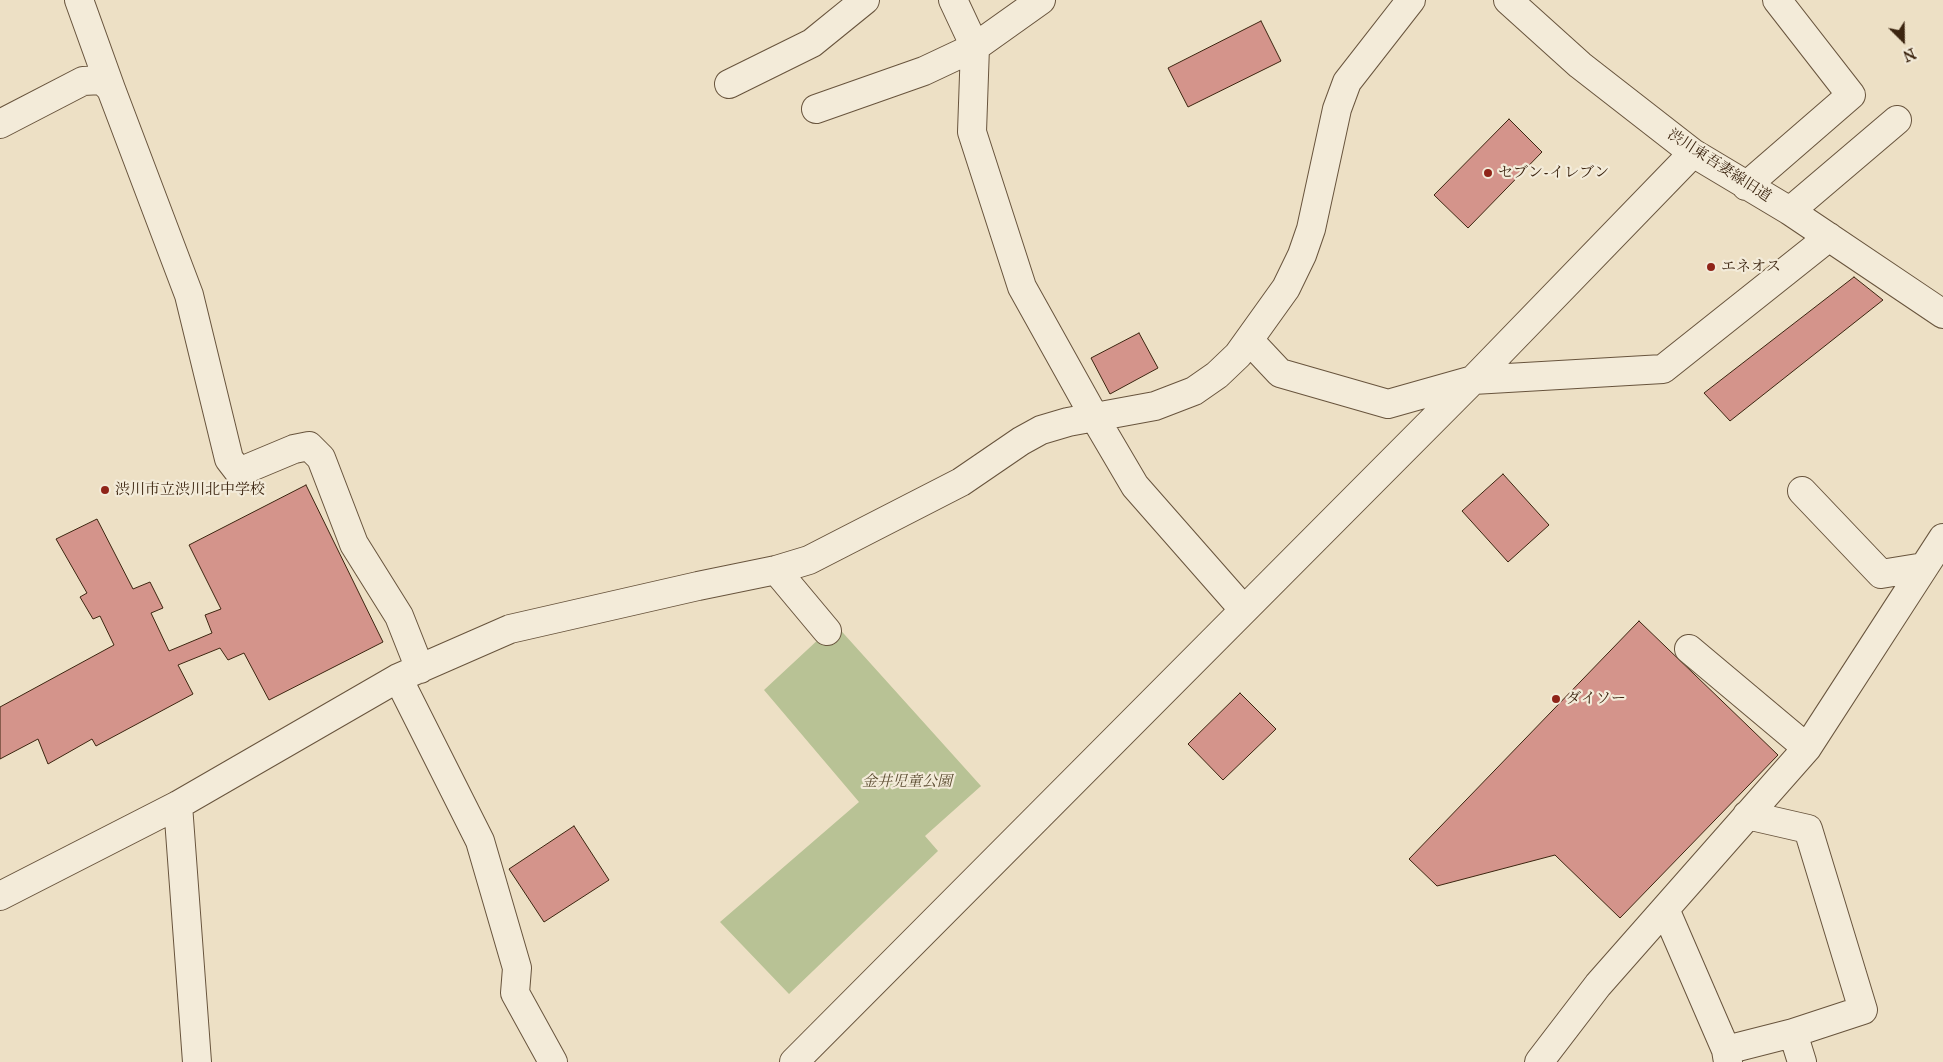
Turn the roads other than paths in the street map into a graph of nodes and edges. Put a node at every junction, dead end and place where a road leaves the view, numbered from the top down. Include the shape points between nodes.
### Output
1 (79, 0) edge
2 (865, 0) edge
3 (953, 0) edge
4 (1041, 0) edge
5 (1411, 0) edge
6 (1508, 0) edge
7 (1777, 0) edge
8 (975, 47) junction
9 (729, 84) dead end
10 (111, 89) junction
11 (816, 109) dead end
12 (1898, 120) dead end
13 (0, 124) edge
14 (1693, 153) junction
15 (1746, 186) junction
16 (1790, 211) junction
17 (1829, 237) junction
18 (1937, 301) edge
19 (1249, 340) junction
20 (1473, 380) junction
21 (1095, 418) junction
22 (1802, 491) dead end
23 (1943, 538) edge
24 (1924, 567) junction
25 (776, 570) junction
26 (1244, 610) junction
27 (827, 631) dead end
28 (1689, 649) dead end
29 (409, 674) junction
30 (1806, 748) junction
31 (178, 805) junction
32 (1747, 815) junction
33 (0, 896) edge
34 (1665, 909) junction
35 (1793, 1033) junction
36 (1727, 1056) edge
37 (196, 1061) edge
38 (796, 1061) edge
39 (553, 1062) edge
40 (1539, 1062) edge
41 (1802, 1062) edge

1 - 10 street
2 - 9 street via 812,43
3 - 8 street
4 - 8 street
5 - 19 street via 1348,82 1337,109 1311,229 1302,255 1286,288
6 - 14 street, 渋川東吾妻線旧道 via 1580,65
7 - 15 street via 1851,95
8 - 11 street via 924,71
8 - 21 street via 972,132 1022,287
10 - 13 street via 102,80 84,81
10 - 29 street via 189,295 229,459 239,472 309,446 320,458 354,544 399,616
12 - 16 street
14 - 15 street, 渋川東吾妻線旧道
14 - 20 street
15 - 16 street, 渋川東吾妻線旧道
16 - 17 street, 渋川東吾妻線旧道
17 - 18 street, 渋川東吾妻線旧道
17 - 20 street via 1663,369
19 - 20 street via 1280,373 1388,404
19 - 21 street via 1217,375 1194,391 1155,406
20 - 26 street
21 - 25 street via 1041,430 1021,440 961,482 809,560
21 - 26 street via 1135,486
22 - 24 street via 1881,574
23 - 24 street
24 - 30 street
25 - 27 street
25 - 29 street via 510,629
26 - 38 street
28 - 30 street
29 - 31 street
29 - 39 street via 480,841 517,968 515,993
30 - 32 street
31 - 33 street
31 - 37 street
32 - 34 street
32 - 35 street via 1808,829 1863,1010
34 - 36 street
34 - 40 street via 1598,985
35 - 36 street
35 - 41 street

